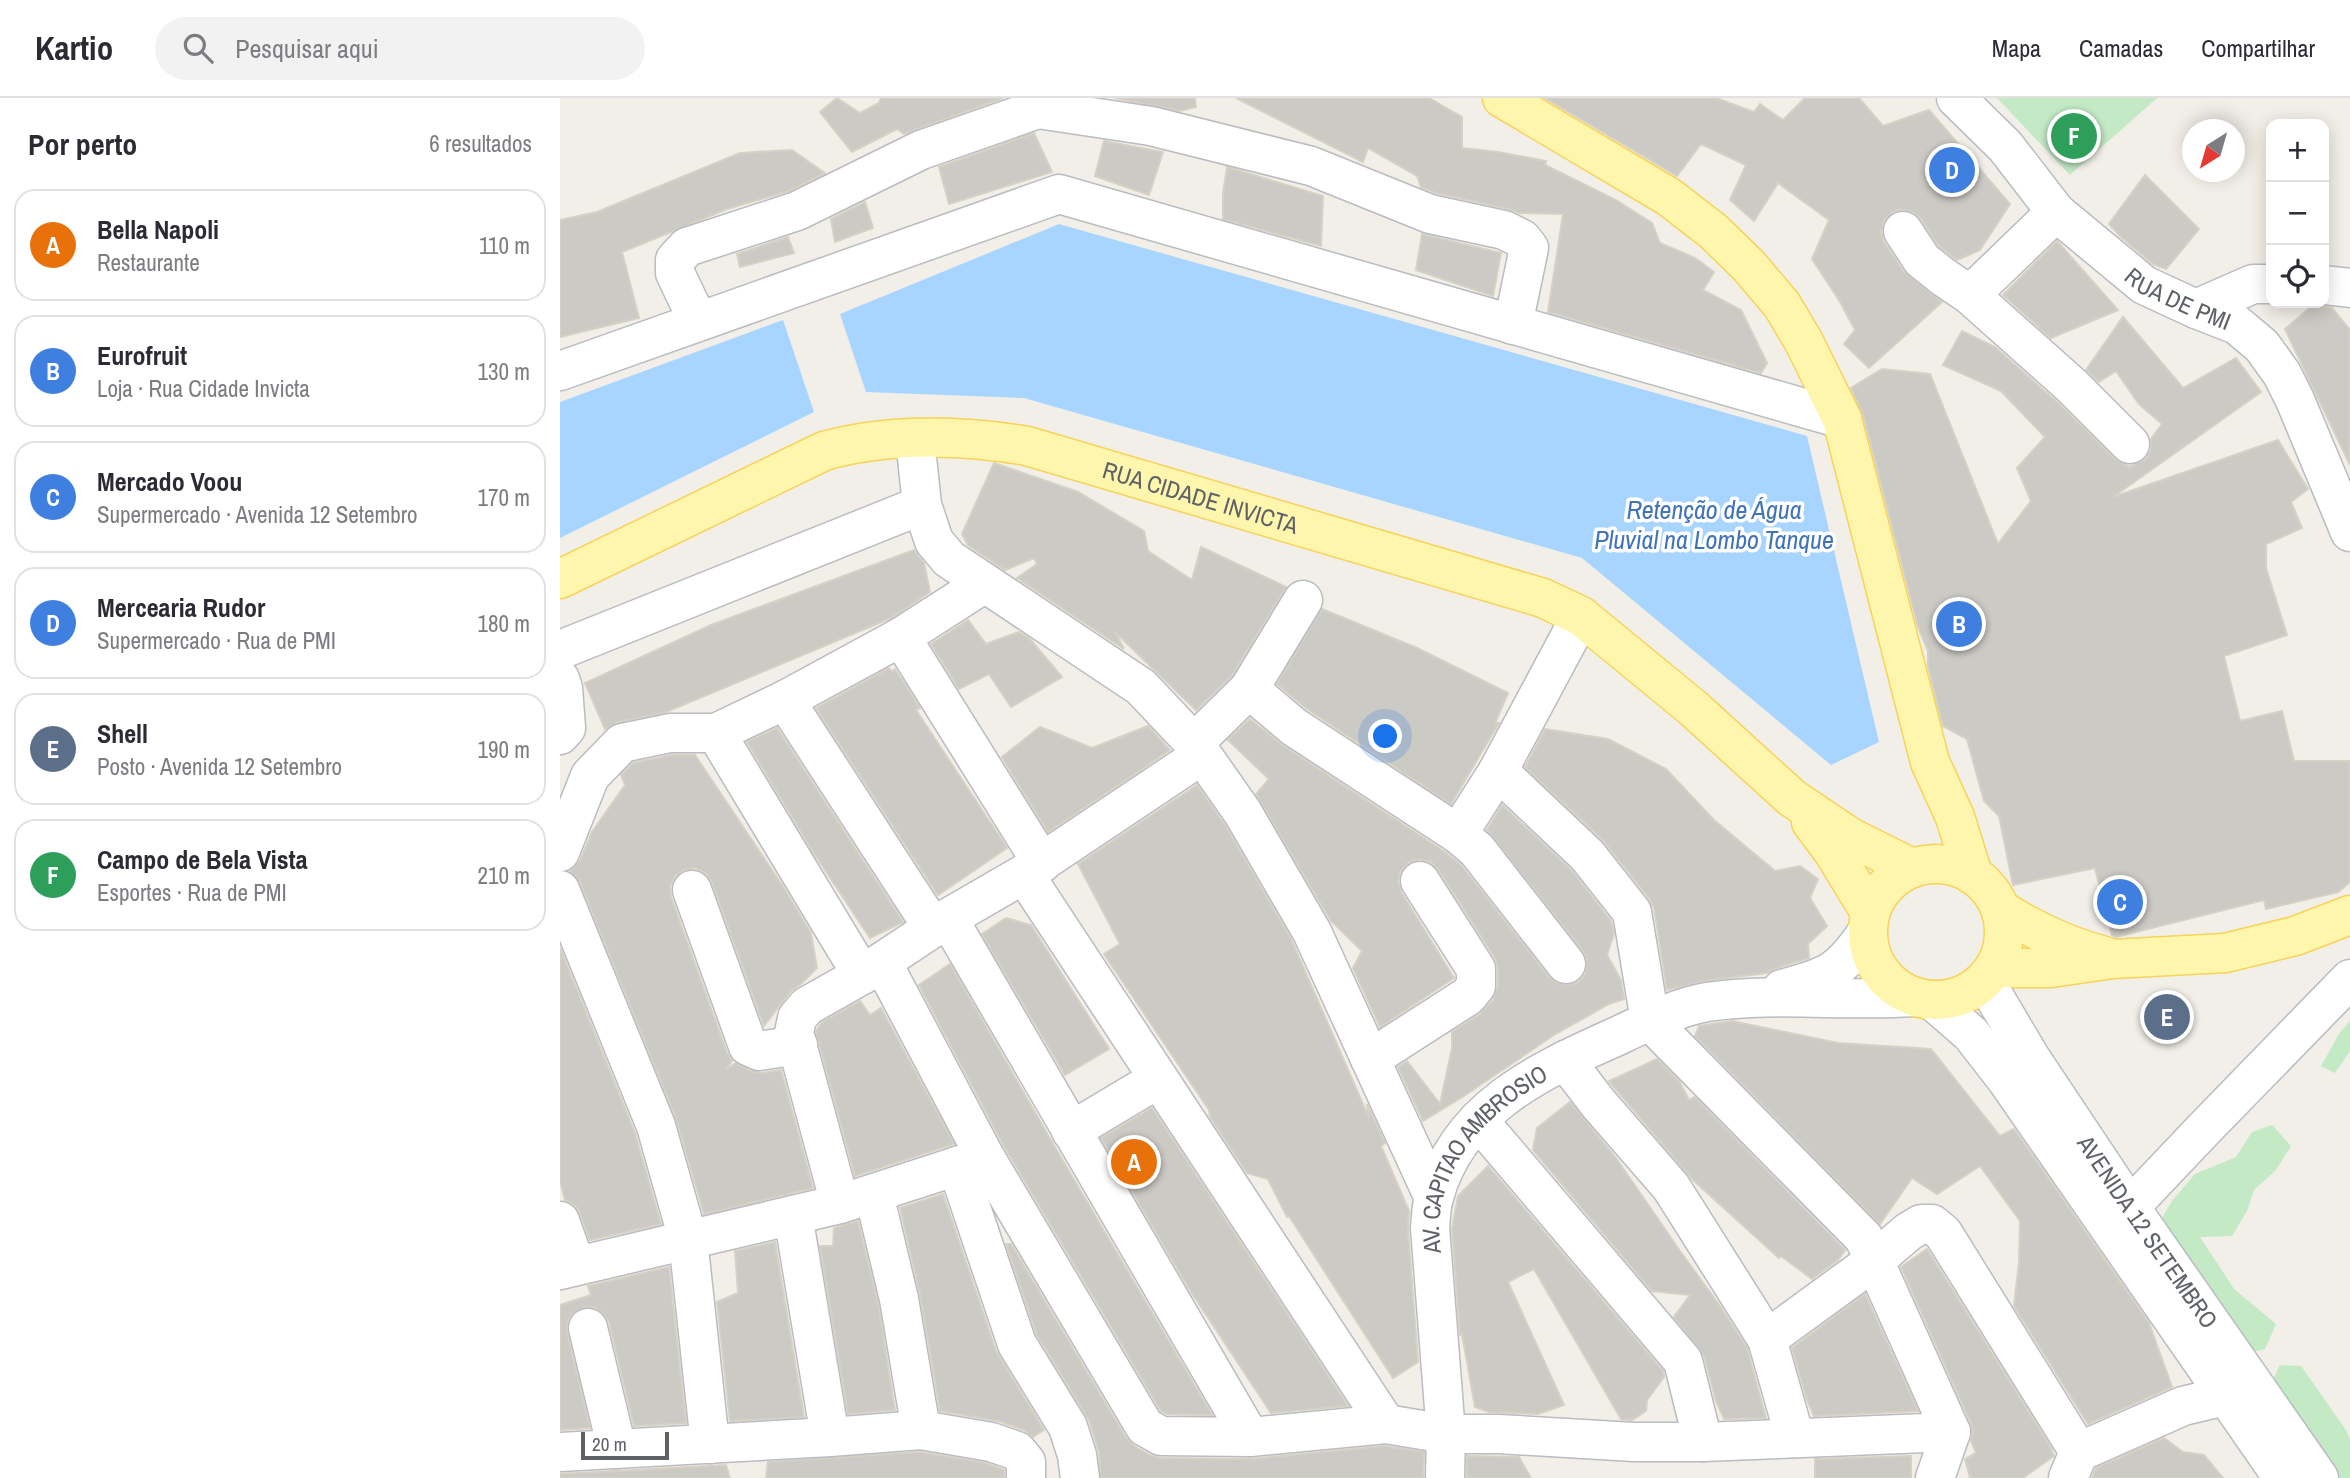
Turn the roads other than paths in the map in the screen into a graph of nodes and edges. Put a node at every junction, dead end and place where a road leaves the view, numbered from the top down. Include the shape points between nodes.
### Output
1 (1502, 98) edge
2 (1956, 98) edge
3 (2056, 212) junction
4 (1903, 231) dead end
5 (2266, 284) edge
6 (2329, 286) edge
7 (2350, 288) edge
8 (1970, 295) junction
9 (2196, 309) junction
10 (698, 321) junction
11 (1513, 325) junction
12 (560, 371) edge
13 (1842, 419) junction
14 (915, 439) junction
15 (2130, 444) dead end
16 (922, 505) junction
17 (2350, 532) edge
18 (560, 579) edge
19 (985, 583) junction
20 (1303, 600) dead end
21 (1581, 616) junction
22 (901, 637) junction
23 (560, 650) edge
24 (560, 679) edge
25 (1249, 690) junction
26 (785, 700) junction
27 (716, 733) junction
28 (560, 736) edge
29 (1198, 749) junction
30 (1930, 762) junction
31 (1498, 771) junction
32 (1792, 799) junction
33 (1458, 834) junction
34 (560, 852) edge
35 (1921, 866) junction
36 (1033, 869) junction
37 (1973, 875) junction
38 (1420, 881) dead end
39 (560, 890) edge
40 (692, 890) dead end
41 (2000, 909) junction
42 (2350, 915) edge
43 (1868, 922) junction
44 (940, 923) junction
45 (2113, 959) junction
46 (1566, 964) dead end
47 (872, 969) junction
48 (1990, 974) junction
49 (2350, 979) edge
50 (1754, 998) junction
51 (1923, 999) junction
52 (1650, 1021) junction
53 (798, 1045) junction
54 (1370, 1059) junction
55 (1565, 1060) junction
56 (1158, 1079) junction
57 (1478, 1120) junction
58 (1072, 1131) junction
59 (971, 1162) junction
60 (1434, 1198) junction
61 (857, 1199) junction
62 (793, 1214) junction
63 (2121, 1220) junction
64 (560, 1222) edge
65 (688, 1239) junction
66 (1874, 1261) junction
67 (568, 1268) edge
68 (588, 1328) dead end
69 (1767, 1339) junction
70 (2238, 1387) junction
71 (1386, 1424) junction
72 (921, 1430) junction
73 (1951, 1432) junction
74 (1446, 1434) junction
75 (830, 1437) junction
76 (1250, 1437) junction
77 (1795, 1438) junction
78 (1703, 1442) junction
79 (710, 1444) junction
80 (617, 1449) junction
81 (560, 1452) edge
82 (2073, 1465) edge
83 (1078, 1467) edge
84 (1026, 1470) edge
85 (1445, 1478) edge
86 (1935, 1478) edge
87 (2283, 1478) edge
88 (2319, 1478) edge

1 - 13 main road via 1669,197 1713,231 1782,305
2 - 3 street, RUA DE PMI via 2005,146
3 - 8 street
3 - 9 street, RUA DE PMI via 2144,285
4 - 8 street via 1922,260
5 - 9 street via 2253,284
6 - 7 street
8 - 15 street
9 - 17 street, RUA DE PMI via 2236,325 2262,346 2283,374
10 - 11 street via 1059,194
10 - 11 street via 675,273 676,260 687,247 797,211 921,150 1038,109 1151,125 1311,166 1430,214 1504,230 1529,248
10 - 12 street
11 - 13 street
13 - 30 main road
14 - 16 street
14 - 18 main road, RUA CIDADE INVICTA via 848,444 824,451
14 - 21 main road, RUA CIDADE INVICTA via 986,439 1027,446 1543,598
16 - 19 street via 934,541 949,559
16 - 23 street
19 - 22 street
19 - 29 street via 1141,687
20 - 25 street
21 - 31 street
21 - 32 main road, RUA CIDADE INVICTA via 1693,708
22 - 26 street
22 - 36 street
24 - 28 street via 566,728
25 - 29 street
25 - 33 street via 1294,727
26 - 27 street
26 - 44 street
27 - 34 street via 670,733 622,743 590,776
27 - 47 street
29 - 36 street
29 - 54 street via 1243,813 1312,932
30 - 35 main road via 1933,813
30 - 37 main road via 1955,817
31 - 33 street
31 - 52 street via 1587,855 1632,912
32 - 35 main road, RUA CIDADE INVICTA via 1850,837
32 - 43 main road, RUA CIDADE INVICTA via 1834,853
33 - 46 street via 1477,850
35 - 37 main road via 1952,866
35 - 43 main road via 1893,878 1879,893
36 - 44 street
36 - 56 street
37 - 41 main road
38 - 54 street via 1476,969 1476,986 1468,996
39 - 65 street via 656,1126
40 - 53 street via 748,1046 759,1051
41 - 45 main road via 2052,939
41 - 48 main road via 2002,949
42 - 45 main road via 2295,936 2225,953
43 - 50 street, AV. CAPITAO AMBROSIO via 1852,955 1826,976
43 - 51 main road via 1870,953 1880,972 1895,987
44 - 47 street
44 - 58 street
45 - 48 main road
47 - 53 street via 807,1006 797,1018 794,1032
47 - 59 street
48 - 51 main road via 1970,992 1952,999
48 - 63 street, AVENIDA 12 SETEMBRO via 2004,1016
49 - 63 street
50 - 51 street, AV. CAPITAO AMBROSIO
50 - 52 street, AV. CAPITAO AMBROSIO via 1704,1003
51 - 63 street, AVENIDA 12 SETEMBRO via 1953,1017
52 - 55 street, AV. CAPITAO AMBROSIO
52 - 66 street via 1864,1238
53 - 61 street
54 - 60 street
55 - 57 street, AV. CAPITAO AMBROSIO via 1510,1091
55 - 69 street via 1671,1187
56 - 58 street
56 - 71 street
57 - 60 street, AV. CAPITAO AMBROSIO via 1451,1154
57 - 78 street via 1683,1361
58 - 76 street
59 - 61 street
59 - 76 street via 1145,1427 1161,1436
59 - 83 street via 1017,1344 1068,1427
60 - 74 street, AV. CAPITAO AMBROSIO via 1430,1228
61 - 62 street
61 - 72 street via 899,1299
62 - 65 street
62 - 75 street
63 - 70 street, AVENIDA 12 SETEMBRO
64 - 67 street
65 - 67 street
65 - 79 street
66 - 69 street
66 - 73 street
66 - 82 street via 1921,1224 1932,1224 1943,1233
68 - 80 street
69 - 77 street
70 - 82 street via 2183,1406
70 - 87 street, AVENIDA 12 SETEMBRO
70 - 88 street, AVENIDA 12 SETEMBRO
71 - 74 street
71 - 76 street
72 - 75 street
72 - 84 street via 1017,1451
73 - 77 street
73 - 86 street
74 - 78 street
74 - 85 street, AV. CAPITAO AMBROSIO
75 - 79 street
77 - 78 street
79 - 80 street
80 - 81 street
83 - 84 street

